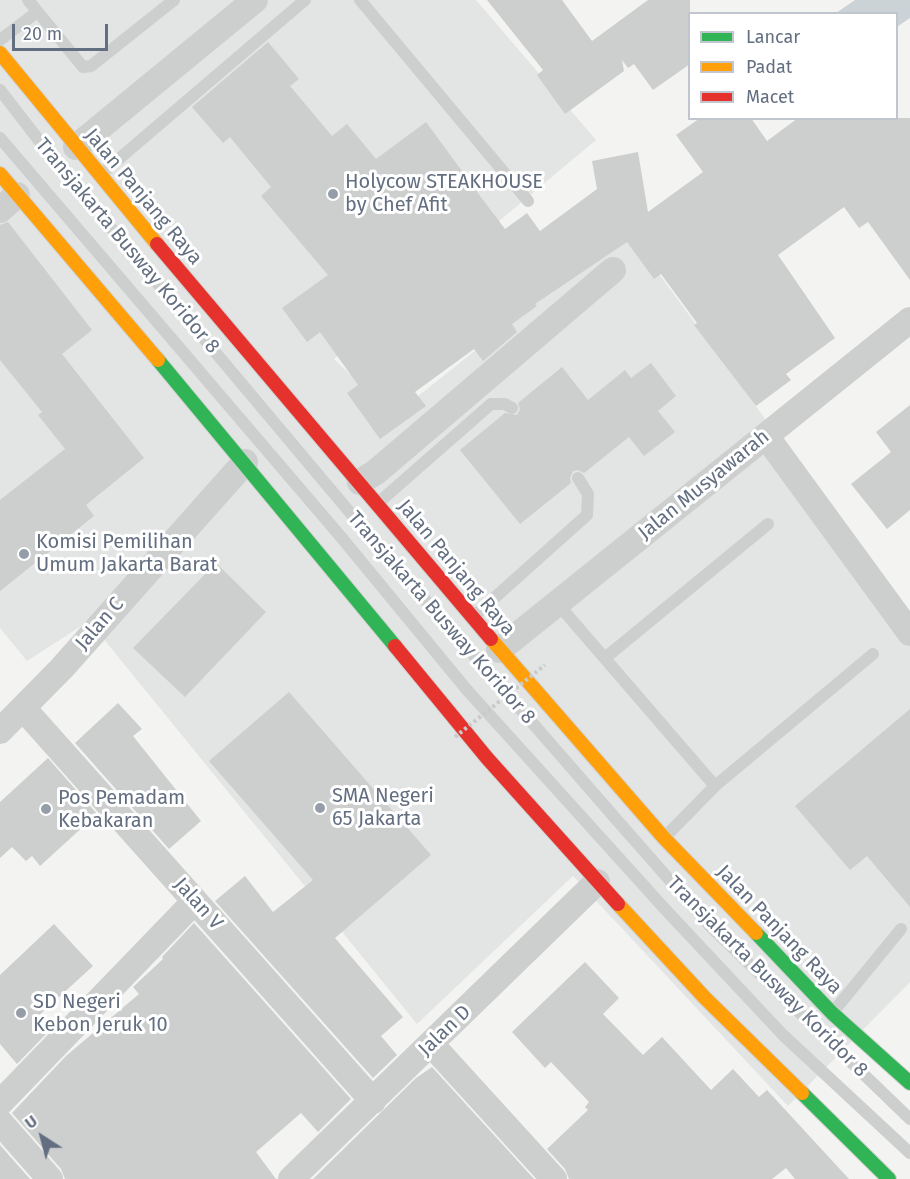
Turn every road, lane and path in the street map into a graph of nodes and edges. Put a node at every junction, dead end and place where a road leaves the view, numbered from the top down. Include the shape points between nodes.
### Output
1 (28, 0) edge
2 (174, 0) edge
3 (255, 0) edge
4 (305, 0) edge
5 (360, 0) edge
6 (37, 12) junction
7 (0, 40) edge
8 (0, 53) edge
9 (0, 90) edge
10 (0, 138) edge
11 (76, 147) junction
12 (0, 174) edge
13 (99, 176) junction
14 (528, 201) dead end
15 (8, 202) edge
16 (613, 270) dead end
17 (910, 320) edge
18 (512, 408) dead end
19 (766, 436) junction
20 (245, 462) junction
21 (578, 478) dead end
22 (360, 483) junction
23 (377, 504) junction
24 (768, 524) dead end
25 (557, 603) junction
26 (477, 614) junction
27 (910, 633) edge
28 (504, 645) junction
29 (873, 654) dead end
30 (605, 658) junction
31 (545, 665) dead end
32 (23, 708) junction
33 (0, 731) edge
34 (455, 737) dead end
35 (715, 786) junction
36 (664, 838) junction
37 (597, 882) junction
38 (195, 901) junction
39 (901, 929) dead end
40 (832, 1013) junction
41 (431, 1044) junction
42 (910, 1083) edge
43 (373, 1101) junction
44 (0, 1103) edge
45 (910, 1119) edge
46 (0, 1122) edge
47 (910, 1154) edge
48 (50, 1179) edge
49 (291, 1179) edge
50 (554, 1179) edge
51 (890, 1179) edge

1 - 6 lane
2 - 6 lane via 91,66 83,67
3 - 11 street
4 - 13 lane
5 - 14 lane
6 - 7 lane
8 - 11 main road, Jalan Panjang Raya
9 - 45 lane, Transjakarta Busway Koridor 8 via 58,165 368,534 647,855 710,926
10 - 47 lane, Transjakarta Busway Koridor 8 via 475,699 783,1035
11 - 13 main road, Jalan Panjang Raya
12 - 15 main road
13 - 22 main road, Jalan Panjang Raya
15 - 20 main road
16 - 22 street
17 - 19 street, Jalan Musyawarah
18 - 23 lane via 491,404
19 - 25 street, Jalan Musyawarah
19 - 27 street
20 - 32 street, Jalan C
20 - 37 main road via 487,758
21 - 26 lane via 588,494 587,515
22 - 23 main road, Jalan Panjang Raya
23 - 26 main road, Jalan Panjang Raya
24 - 30 lane
25 - 28 street, Jalan Musyawarah
25 - 30 lane
26 - 28 main road, Jalan Panjang Raya
28 - 36 main road, Jalan Panjang Raya
29 - 35 lane
30 - 35 lane
31 - 34 path, bridge
32 - 33 street, Jalan C
32 - 38 street, Jalan V
35 - 36 lane
36 - 40 main road, Jalan Panjang Raya
37 - 41 street, Jalan D
37 - 51 main road via 705,998
38 - 43 street, Jalan V
38 - 44 street
39 - 40 lane
40 - 42 main road, Jalan Panjang Raya
41 - 43 street, Jalan D
41 - 50 street
43 - 49 street, Jalan D
46 - 48 street

